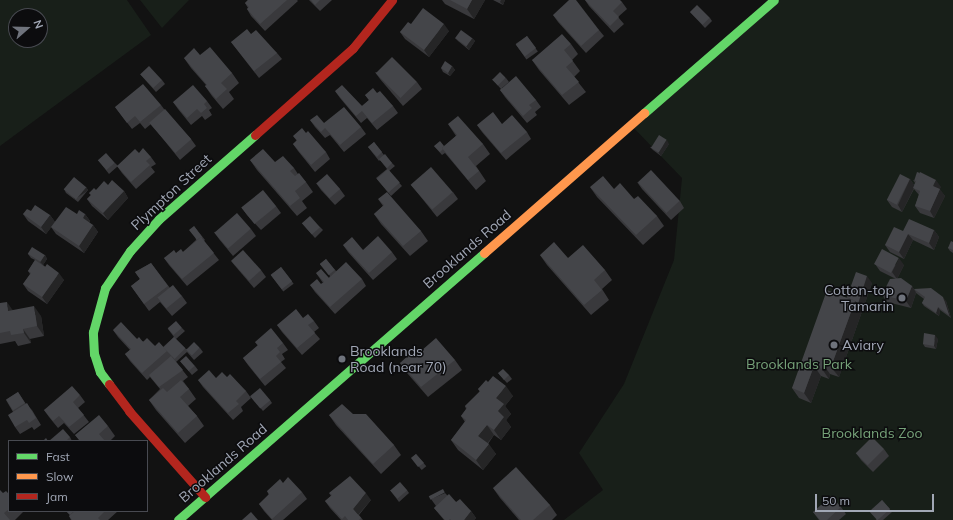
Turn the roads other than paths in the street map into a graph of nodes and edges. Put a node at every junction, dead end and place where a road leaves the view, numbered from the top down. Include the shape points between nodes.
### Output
1 (392, 0) edge
2 (774, 0) edge
3 (205, 497) junction
4 (178, 520) edge

1 - 3 street, Plympton Street via 353,48 159,219 130,251 105,288 93,332 93,346 100,372 129,411
2 - 3 street, Brooklands Road
3 - 4 street, Brooklands Road

